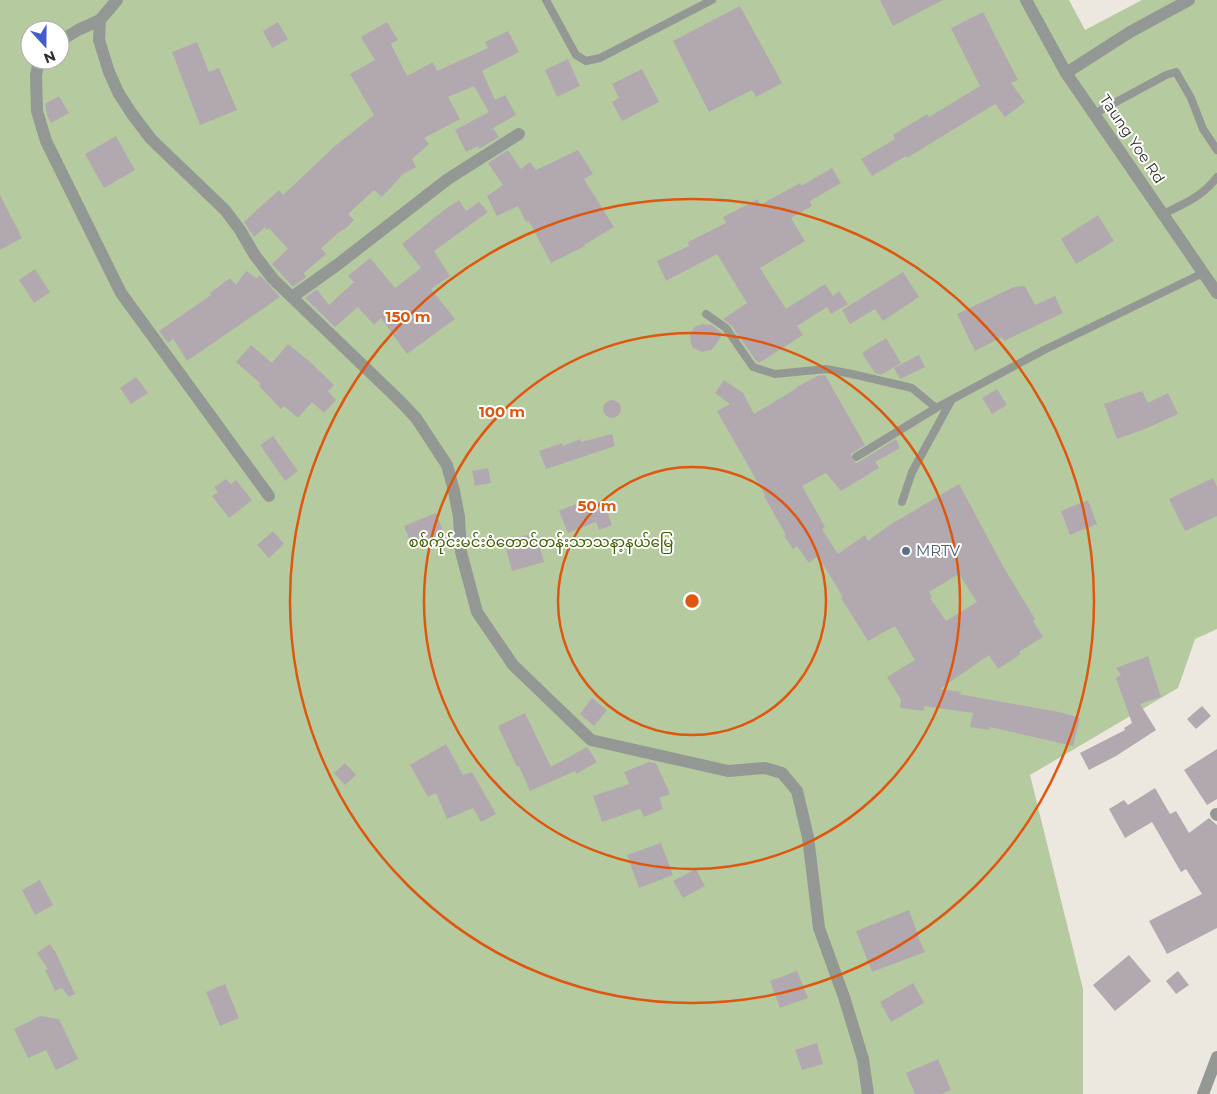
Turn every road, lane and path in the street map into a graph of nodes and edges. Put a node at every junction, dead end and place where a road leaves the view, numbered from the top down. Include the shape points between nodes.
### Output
1 (117, 0) edge
2 (546, 0) edge
3 (712, 0) edge
4 (1026, 0) edge
5 (1189, 0) edge
6 (100, 20) junction
7 (70, 35) edge
8 (37, 70) edge
9 (1066, 73) junction
10 (1094, 114) junction
11 (519, 134) dead end
12 (1217, 150) edge
13 (1217, 177) edge
14 (1214, 185) edge
15 (1163, 214) junction
16 (1203, 273) junction
17 (1217, 293) edge
18 (292, 297) junction
19 (706, 314) dead end
20 (951, 401) junction
21 (936, 408) junction
22 (856, 457) dead end
23 (269, 496) dead end
24 (902, 502) dead end
25 (1217, 1058) edge
26 (868, 1094) edge
27 (1203, 1094) edge

1 - 6 street
2 - 3 lane via 576,55 586,61 600,58
4 - 9 street, Taung Yoe Rd
5 - 9 street via 1130,32
6 - 7 street
6 - 18 street via 99,40 109,72 132,114 151,139 225,210 273,279
8 - 23 street via 37,111 46,141 121,294
9 - 10 street, Taung Yoe Rd
10 - 12 lane via 1176,72 1203,129
10 - 15 street, Taung Yoe Rd
11 - 18 street via 448,179
13 - 14 lane
14 - 15 lane
15 - 16 street, Taung Yoe Rd
16 - 17 street, Taung Yoe Rd
16 - 20 lane via 1044,350
18 - 26 street via 416,418 446,465 459,516 461,552 478,612 514,665 592,740 728,771 765,768 782,773 797,791 808,837 819,928 863,1060
19 - 21 lane via 726,328 753,367 775,374 826,369 852,374 912,388
20 - 21 lane
20 - 24 lane via 912,472
21 - 22 lane
25 - 27 street

